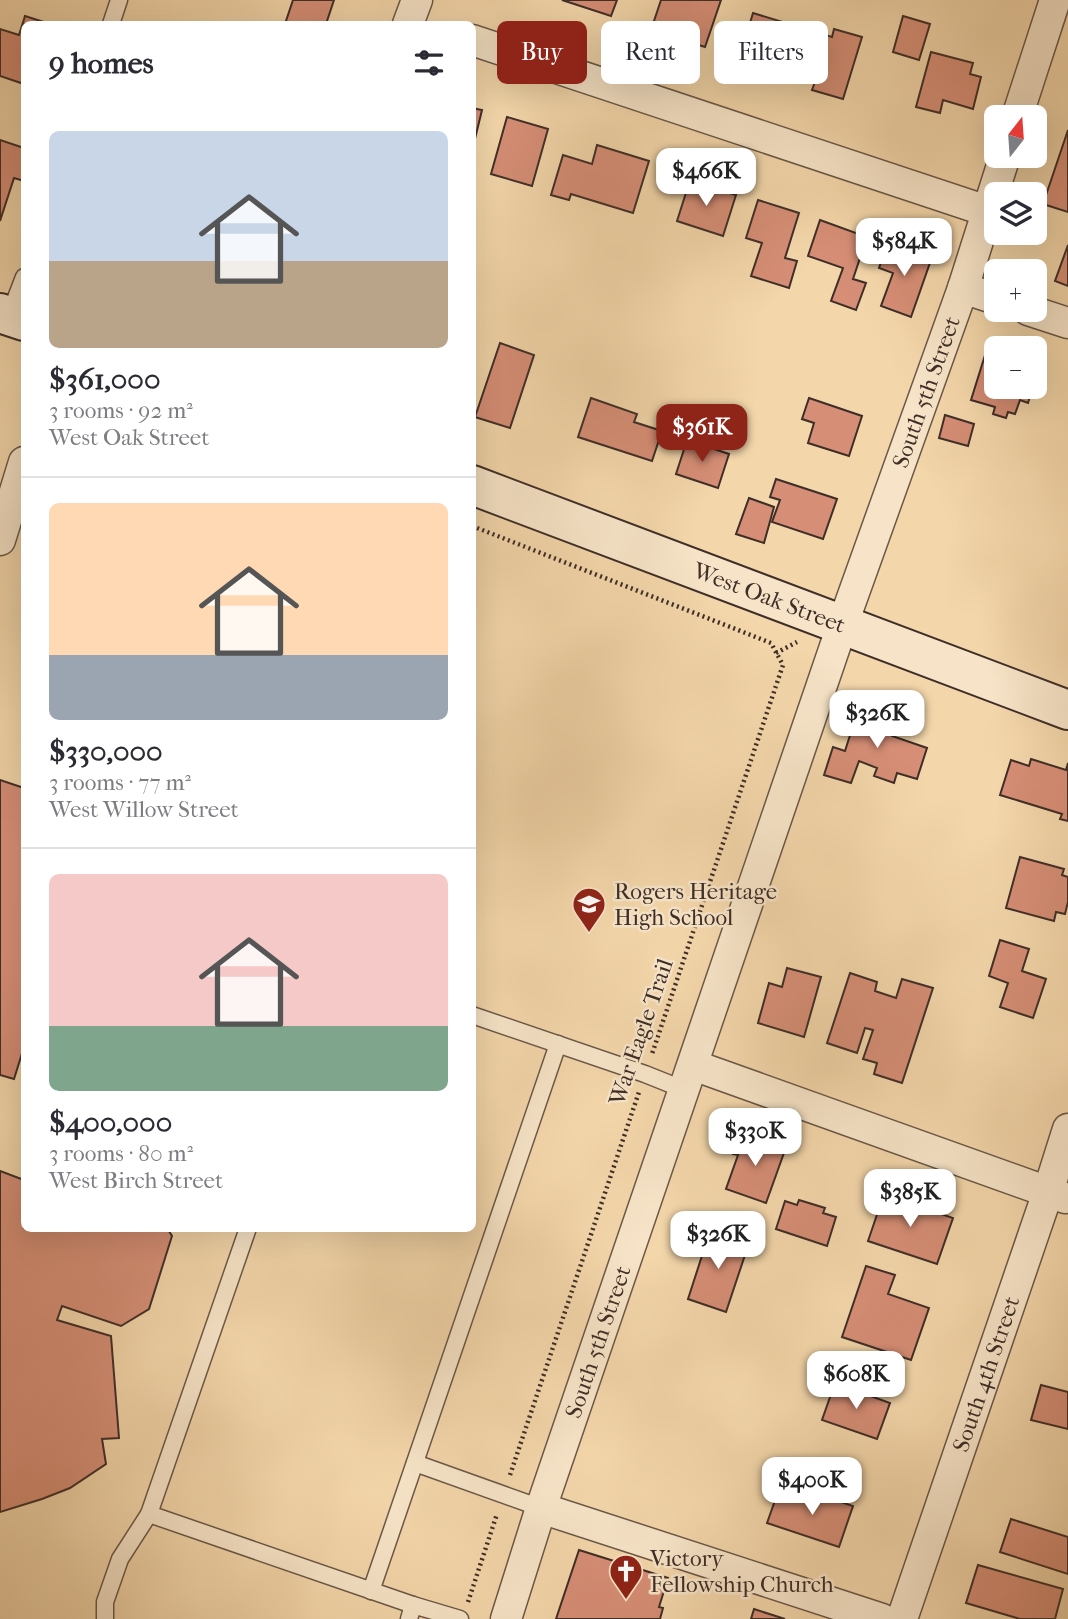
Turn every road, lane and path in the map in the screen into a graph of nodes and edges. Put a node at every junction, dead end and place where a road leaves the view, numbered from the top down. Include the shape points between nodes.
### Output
1 (119, 0) edge
2 (1055, 0) edge
3 (112, 21) edge
4 (476, 41) edge
5 (1021, 105) edge
6 (984, 210) edge
7 (984, 221) edge
8 (21, 286) edge
9 (963, 288) junction
10 (984, 295) edge
11 (1047, 316) edge
12 (11, 317) edge
13 (1068, 323) edge
14 (21, 472) edge
15 (476, 487) edge
16 (476, 528) edge
17 (0, 540) edge
18 (842, 626) junction
19 (801, 640) dead end
20 (776, 653) junction
21 (1068, 710) edge
22 (476, 1016) edge
23 (558, 1044) junction
24 (645, 1074) junction
25 (689, 1077) junction
26 (1068, 1129) edge
27 (1058, 1195) edge
28 (247, 1232) edge
29 (415, 1463) junction
30 (504, 1494) junction
31 (541, 1508) junction
32 (149, 1514) junction
33 (371, 1591) junction
34 (411, 1612) edge
35 (463, 1613) edge
36 (106, 1619) edge
37 (506, 1619) edge
38 (882, 1619) edge
39 (902, 1619) edge

1 - 3 lane
2 - 5 street
4 - 6 street
7 - 9 street, South 5th Street
8 - 12 lane
9 - 10 street
9 - 18 street, South 5th Street
11 - 13 street
14 - 17 street
15 - 18 street, West Oak Street
16 - 20 path via 771,643
18 - 21 street, West Oak Street
18 - 25 street, South 5th Street
19 - 20 path
20 - 24 path, War Eagle Trail via 783,665
22 - 23 lane
23 - 24 lane
23 - 29 lane
24 - 25 lane
24 - 30 path, War Eagle Trail
25 - 27 street
25 - 31 street, South 5th Street
26 - 27 street, South 4th Street
27 - 39 street, South 4th Street
28 - 32 lane
29 - 30 lane
29 - 33 lane
30 - 31 lane
30 - 35 path, War Eagle Trail
31 - 37 street, South 5th Street
31 - 38 street
32 - 33 lane
32 - 36 lane via 121,1559 105,1602
33 - 34 lane
34 - 35 lane

